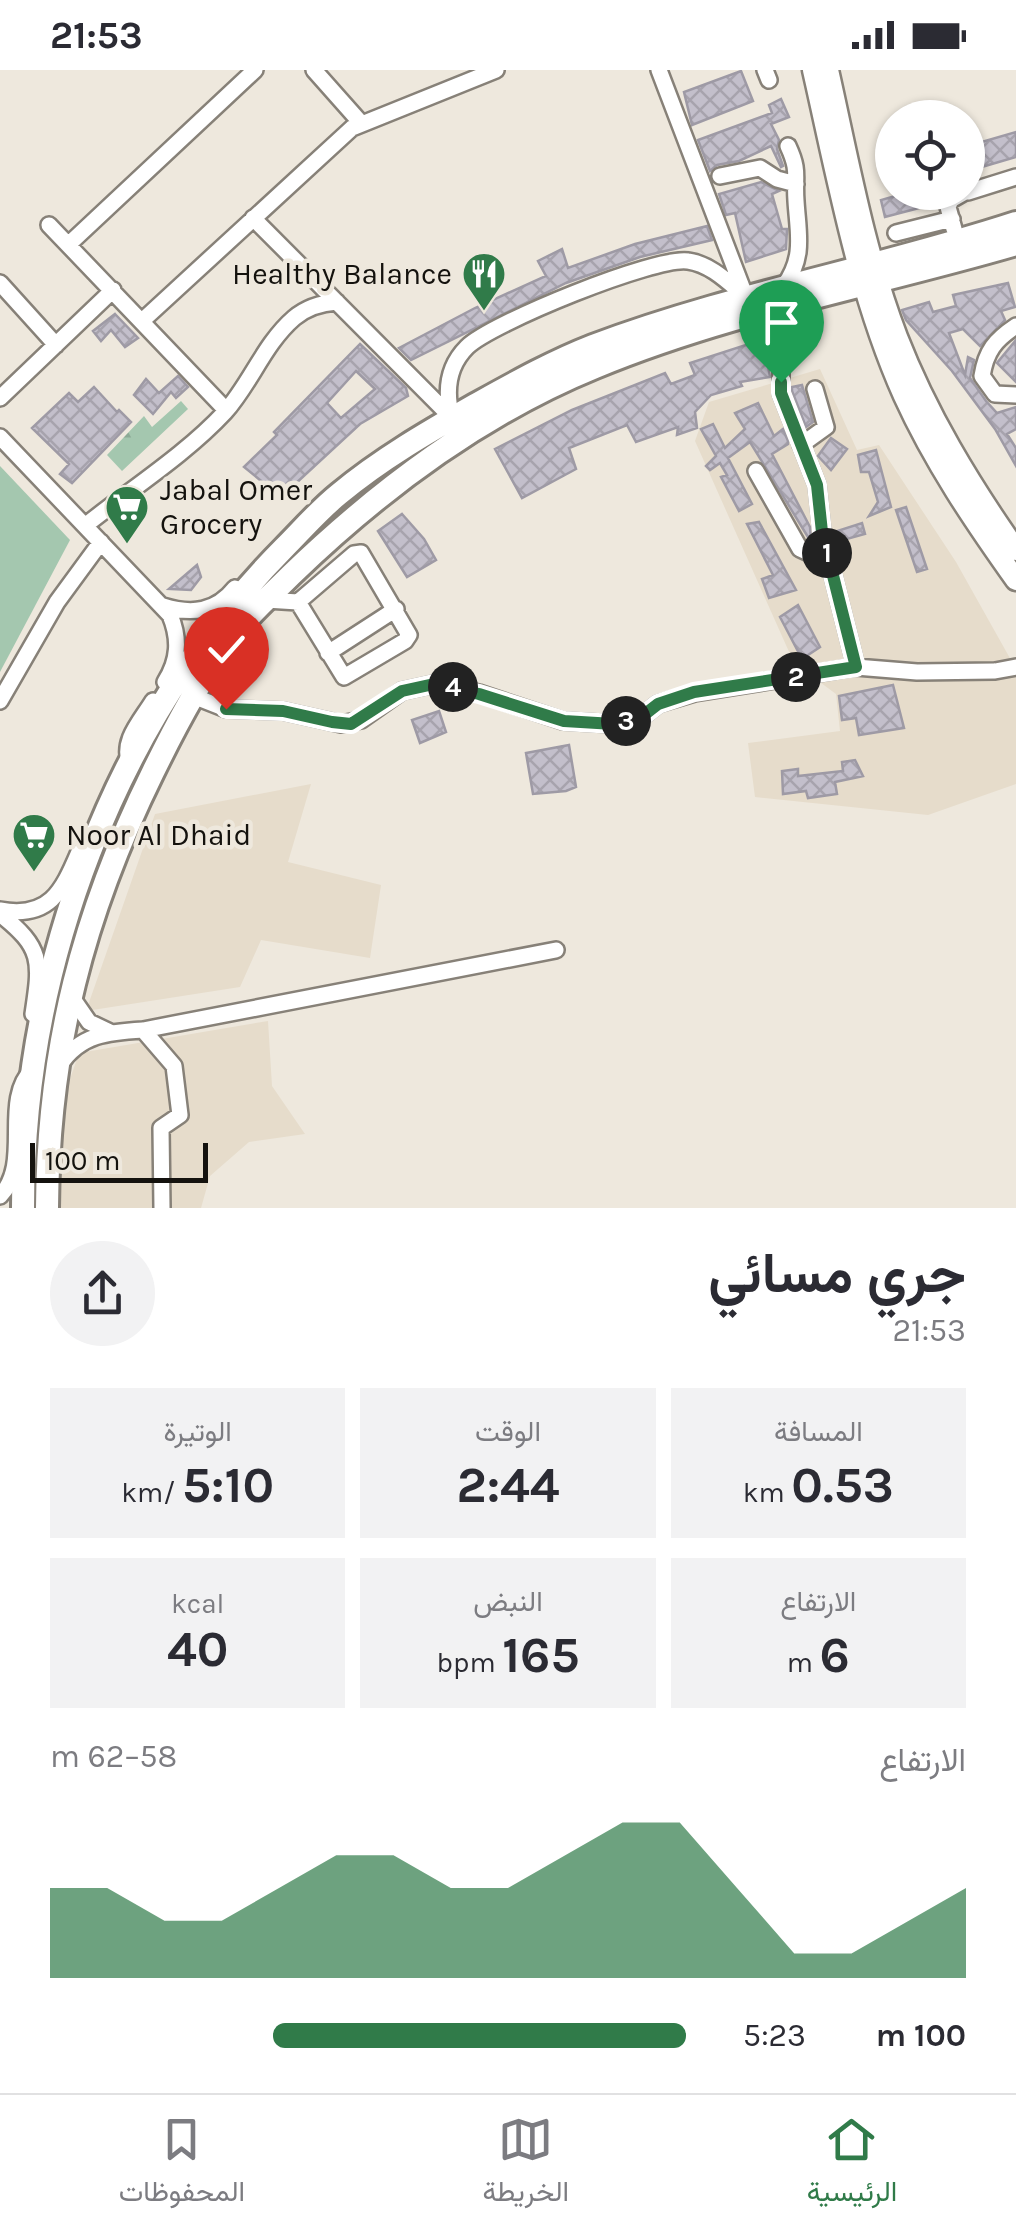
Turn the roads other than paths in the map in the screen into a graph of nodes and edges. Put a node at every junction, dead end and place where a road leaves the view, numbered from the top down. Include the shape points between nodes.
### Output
1 (255, 70) edge
2 (314, 70) edge
3 (496, 70) edge
4 (660, 70) edge
5 (813, 70) edge
6 (828, 70) edge
7 (360, 123) junction
8 (788, 146) dead end
9 (720, 176) dead end
10 (1016, 177) edge
11 (796, 184) junction
12 (985, 186) edge
13 (949, 210) edge
14 (252, 218) junction
15 (49, 225) dead end
16 (955, 229) junction
17 (896, 234) dead end
18 (1015, 244) edge
19 (68, 245) junction
20 (869, 273) junction
21 (0, 284) edge
22 (784, 286) junction
23 (113, 290) junction
24 (746, 297) junction
25 (337, 302) junction
26 (765, 312) junction
27 (142, 321) junction
28 (1016, 326) edge
29 (56, 345) junction
30 (814, 388) dead end
31 (1016, 395) edge
32 (0, 398) edge
33 (226, 410) junction
34 (452, 418) junction
35 (0, 437) edge
36 (801, 445) junction
37 (398, 450) junction
38 (756, 472) dead end
39 (346, 524) junction
40 (86, 525) junction
41 (101, 542) junction
42 (1016, 550) edge
43 (827, 554) junction
44 (343, 564) junction
45 (264, 568) junction
46 (1016, 580) edge
47 (266, 600) junction
48 (298, 602) junction
49 (163, 606) junction
50 (396, 609) junction
51 (328, 653) junction
52 (856, 667) junction
53 (1016, 667) edge
54 (194, 696) junction
55 (0, 700) edge
56 (130, 764) junction
57 (0, 912) edge
58 (556, 950) dead end
59 (70, 994) junction
60 (143, 1030) junction
61 (110, 1032) junction
62 (41, 1074) junction
63 (0, 1196) edge
64 (23, 1208) edge
65 (47, 1208) edge
66 (162, 1208) edge

1 - 19 street
2 - 7 street
3 - 7 street
4 - 24 street
5 - 20 main road
6 - 20 main road
7 - 14 street
8 - 11 street via 798,169
9 - 11 street via 760,168
10 - 12 street
11 - 22 street via 800,253
13 - 16 street
14 - 25 street
14 - 27 street
15 - 19 street
16 - 17 street
16 - 18 highway
16 - 20 highway
18 - 20 highway
19 - 23 street
20 - 22 highway
20 - 26 highway
20 - 42 main road via 941,433
20 - 46 main road via 904,395 960,500
21 - 29 street
22 - 24 highway
23 - 27 street
23 - 29 street
24 - 34 highway via 591,347
24 - 34 street via 712,269 683,260 556,302 490,330 466,348 448,388
25 - 33 street via 308,308 291,321
25 - 34 street
26 - 36 street via 782,365 781,393
26 - 39 highway via 643,349 548,389 433,456
27 - 33 street
28 - 31 street via 998,338 982,376 995,394
29 - 32 street
30 - 36 street via 826,427
33 - 40 street
34 - 37 highway
35 - 40 street
36 - 43 street via 817,485
37 - 39 highway via 409,455 407,464 365,498
37 - 45 highway via 336,496
38 - 43 street via 800,549
39 - 44 street
39 - 47 highway
40 - 41 street
41 - 49 street
41 - 55 street
43 - 52 street
44 - 48 street
44 - 50 street via 361,553
45 - 49 street via 205,610
45 - 56 highway via 200,648
47 - 48 street
47 - 54 highway via 224,647
48 - 51 street
49 - 56 street via 174,626 176,660 128,741
50 - 51 street
50 - 51 street via 409,632 405,641 348,677
52 - 53 street
52 - 54 street via 694,692 614,724 564,721 434,684 402,691 360,720 342,724 283,711 226,709
54 - 59 highway via 117,844
56 - 57 street via 107,788 70,874 49,904
56 - 62 highway via 76,884 48,985
57 - 62 street via 30,940 38,960 28,1043
58 - 60 street
59 - 61 street via 89,1022
59 - 62 highway
60 - 61 street
60 - 66 street via 174,1066 180,1115 161,1128
61 - 62 street via 78,1044
62 - 63 street via 17,1090 13,1166
62 - 64 highway via 24,1134
62 - 65 highway

